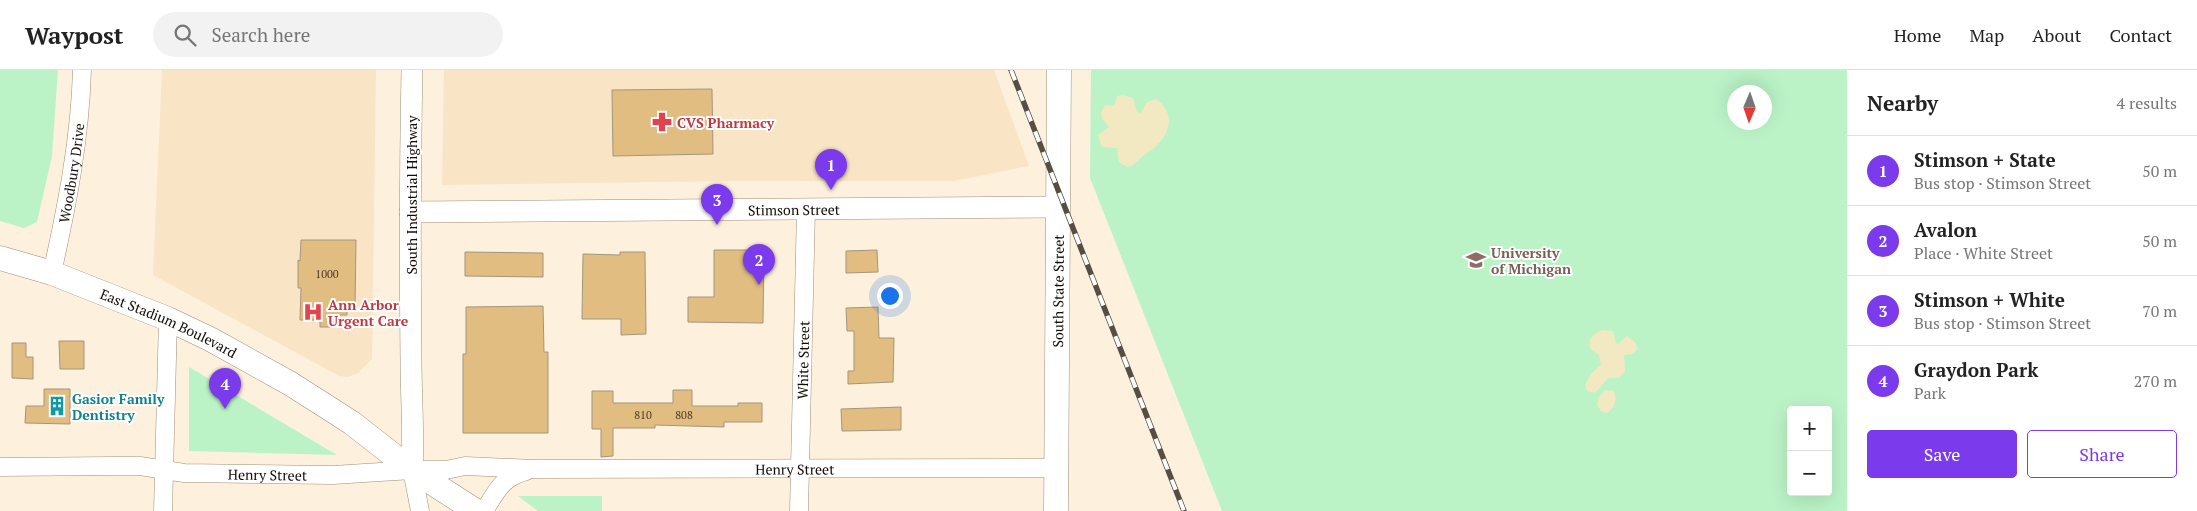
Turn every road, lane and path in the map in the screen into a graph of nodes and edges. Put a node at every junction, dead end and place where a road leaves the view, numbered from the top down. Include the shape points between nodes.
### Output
1 (82, 70) edge
2 (412, 70) edge
3 (1059, 70) edge
4 (1058, 207) junction
5 (806, 209) junction
6 (410, 212) junction
7 (0, 258) edge
8 (52, 273) junction
9 (168, 319) junction
10 (0, 467) edge
11 (1057, 468) junction
12 (534, 469) junction
13 (163, 470) junction
14 (412, 470) junction
15 (800, 470) junction
16 (162, 511) edge
17 (420, 511) edge
18 (476, 511) edge
19 (484, 511) edge
20 (799, 511) edge
21 (1056, 511) edge

1 - 8 street, Woodbury Drive via 78,141
2 - 6 street, South Industrial Highway
3 - 4 main road, South State Street
4 - 5 street, Stimson Street
4 - 11 main road, South State Street
5 - 6 street, Stimson Street
5 - 15 street, White Street
6 - 14 street, South Industrial Highway
7 - 8 main road, East Stadium Boulevard
8 - 9 main road, East Stadium Boulevard
9 - 13 street
9 - 14 main road, East Stadium Boulevard via 291,384 358,427
10 - 13 street, Henry Street via 131,466
11 - 15 street, Henry Street
11 - 21 main road, South State Street
12 - 14 street, Henry Street via 465,466 446,470
12 - 15 street, Henry Street
12 - 19 street, Henry Street via 503,481
13 - 14 street, Henry Street via 184,474 333,475
13 - 16 street
14 - 17 street
14 - 18 main road, East Stadium Boulevard
15 - 20 street, White Street

